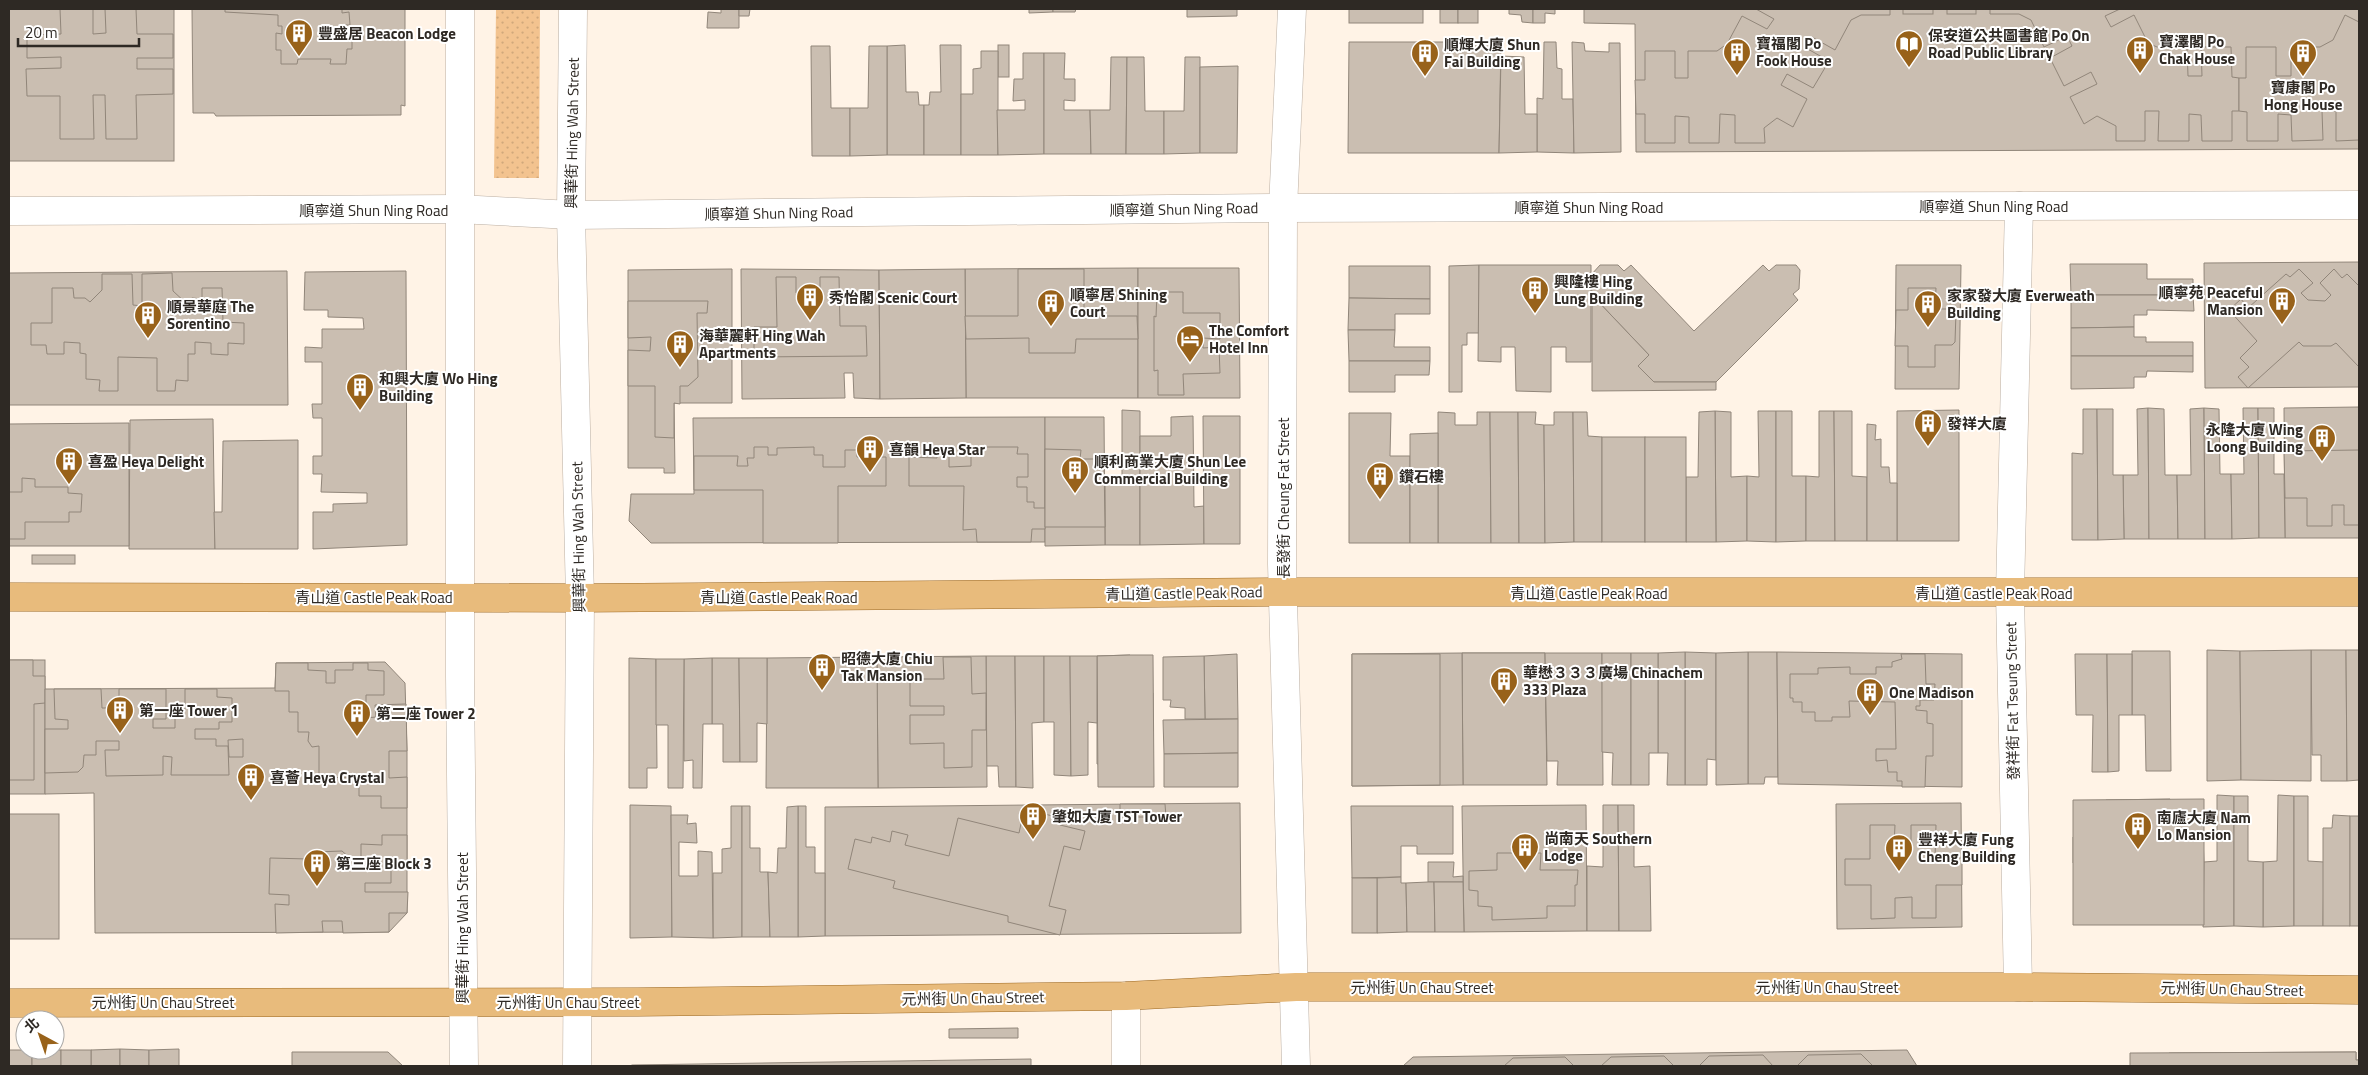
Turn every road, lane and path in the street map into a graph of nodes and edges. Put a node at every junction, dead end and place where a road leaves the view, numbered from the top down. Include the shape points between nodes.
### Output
1 (460, 9) edge
2 (573, 9) edge
3 (1292, 9) edge
4 (2359, 205) edge
5 (2019, 206) junction
6 (1283, 208) junction
7 (459, 209) junction
8 (9, 211) edge
9 (571, 215) junction
10 (1283, 592) junction
11 (2359, 592) edge
12 (2010, 594) junction
13 (9, 597) edge
14 (460, 597) junction
15 (580, 598) junction
16 (1296, 987) junction
17 (2018, 987) junction
18 (2359, 990) edge
19 (1126, 996) junction
20 (462, 1002) junction
21 (9, 1003) edge
22 (576, 1003) junction
23 (464, 1066) edge
24 (577, 1066) edge
25 (1126, 1066) edge
26 (1296, 1066) edge

1 - 7 street, 興華街 Hing Wah Street
2 - 9 street, 興華街 Hing Wah Street
3 - 6 street, 長發街 Cheung Fat Street
4 - 5 street, 順寧道 Shun Ning Road
5 - 6 street, 順寧道 Shun Ning Road
5 - 12 street, 發祥街 Fat Tseung Street
6 - 9 street, 順寧道 Shun Ning Road
6 - 10 street, 長發街 Cheung Fat Street
7 - 8 street, 順寧道 Shun Ning Road
7 - 9 street, 順寧道 Shun Ning Road
7 - 14 street, 興華街 Hing Wah Street
9 - 15 street, 興華街 Hing Wah Street
10 - 12 main road, 青山道 Castle Peak Road
10 - 15 main road, 青山道 Castle Peak Road
10 - 16 street, 長發街 Cheung Fat Street
11 - 12 main road, 青山道 Castle Peak Road
12 - 17 street, 發祥街 Fat Tseung Street
13 - 14 main road, 青山道 Castle Peak Road
14 - 15 main road, 青山道 Castle Peak Road
14 - 20 street, 興華街 Hing Wah Street
15 - 22 street, 興華街 Hing Wah Street
16 - 17 main road, 元州街 Un Chau Street
16 - 19 main road, 元州街 Un Chau Street
16 - 26 street
17 - 18 main road, 元州街 Un Chau Street
19 - 22 main road, 元州街 Un Chau Street
19 - 25 street
20 - 21 main road, 元州街 Un Chau Street
20 - 22 main road, 元州街 Un Chau Street
20 - 23 street, 興華街 Hing Wah Street
22 - 24 street, 興華街 Hing Wah Street

